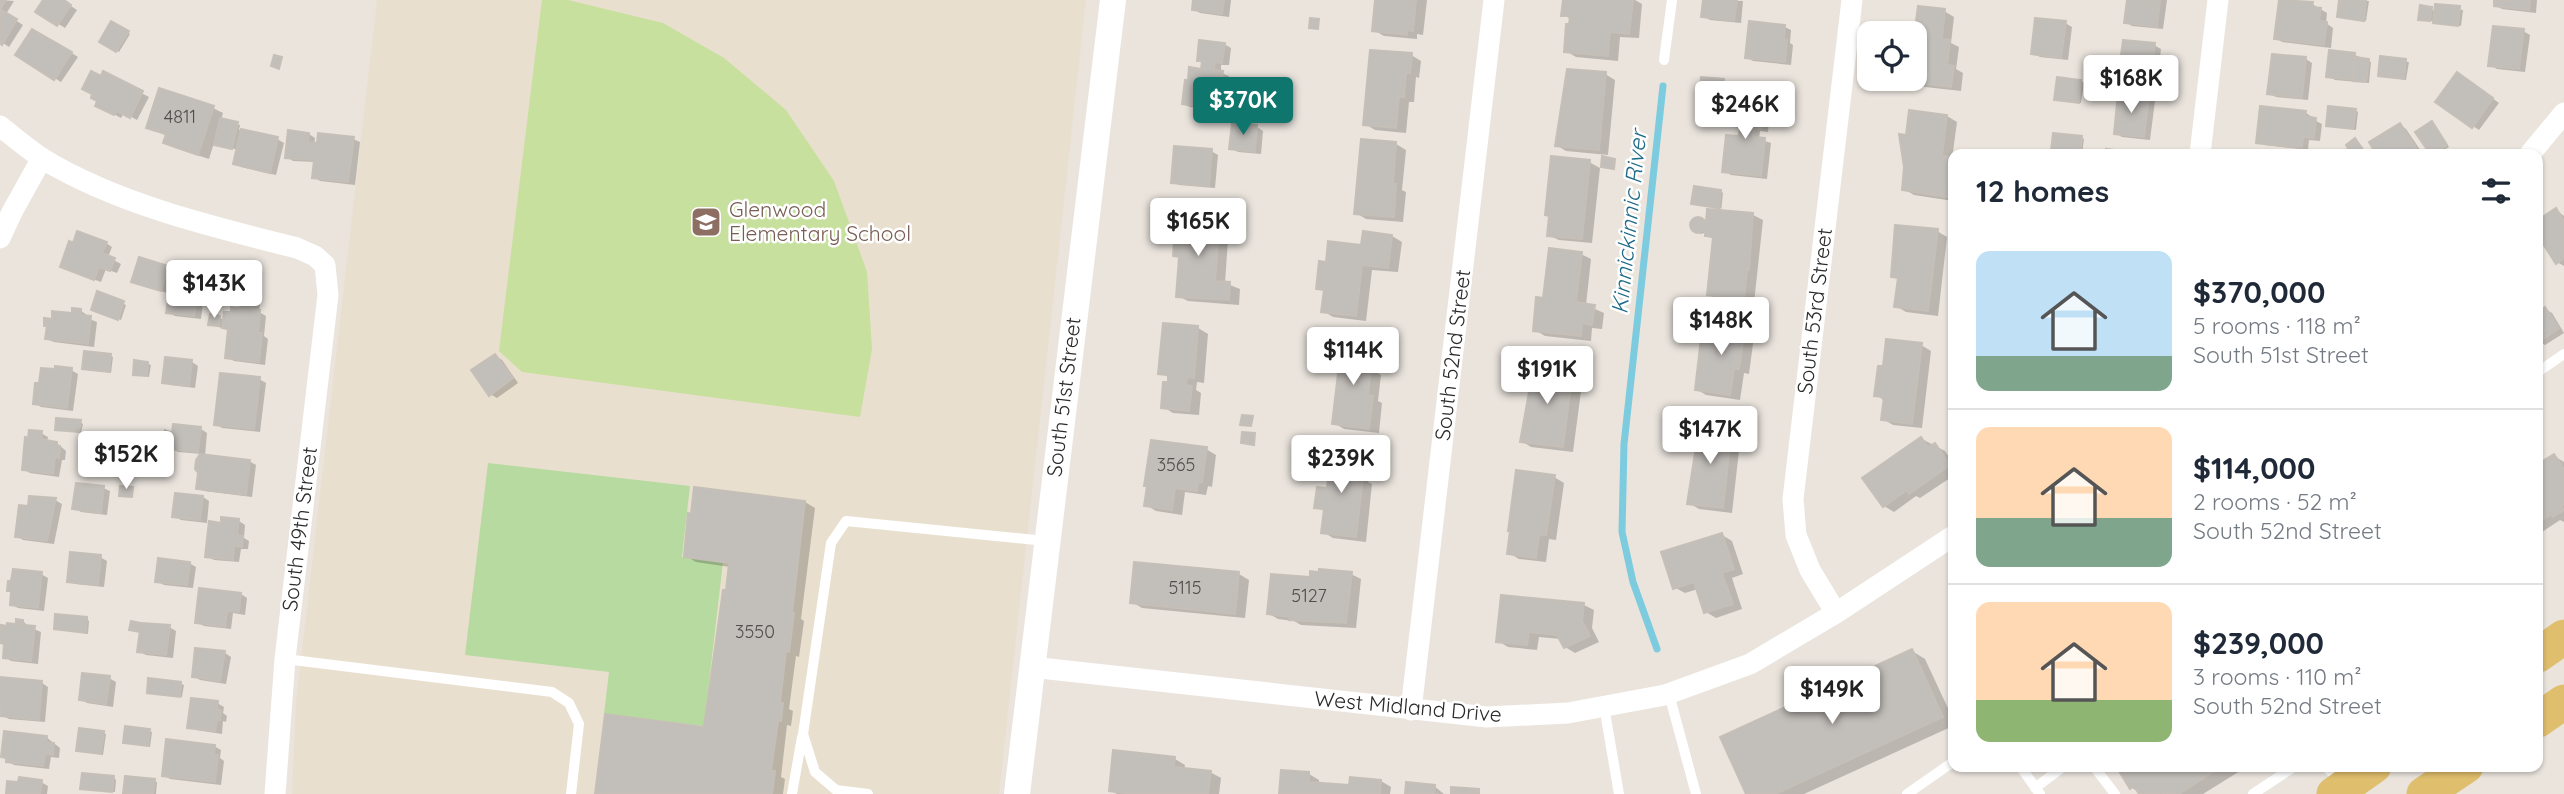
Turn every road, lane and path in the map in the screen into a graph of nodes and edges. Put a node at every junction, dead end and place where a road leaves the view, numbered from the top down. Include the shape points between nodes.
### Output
1 (1113, 0) edge
2 (1494, 0) edge
3 (1672, 0) edge
4 (1852, 0) edge
5 (2218, 0) edge
6 (1664, 60) dead end
7 (2564, 113) edge
8 (0, 126) edge
9 (2201, 149) edge
10 (2533, 149) edge
11 (42, 158) junction
12 (0, 238) edge
13 (2564, 354) edge
14 (2543, 369) edge
15 (1948, 539) edge
16 (1046, 541) junction
17 (1836, 613) junction
18 (2564, 637) edge
19 (2543, 652) edge
20 (285, 659) junction
21 (1031, 667) junction
22 (1669, 694) junction
23 (2564, 702) edge
24 (1604, 706) junction
25 (1411, 710) junction
26 (2543, 717) edge
27 (803, 734) junction
28 (1948, 765) edge
29 (2024, 772) edge
30 (2058, 772) edge
31 (2098, 772) edge
32 (2286, 772) edge
33 (2359, 772) edge
34 (2455, 772) edge
35 (2335, 782) edge
36 (2429, 786) edge
37 (2038, 791) edge
38 (275, 794) edge
39 (571, 794) edge
40 (792, 794) edge
41 (868, 794) edge
42 (1017, 794) edge
43 (1619, 794) edge
44 (1696, 794) edge
45 (1907, 794) edge
46 (2115, 794) edge
47 (2253, 794) edge

1 - 16 street, South 51st Street
2 - 25 street, South 52nd Street
3 - 6 lane
4 - 17 street, South 53rd Street via 1793,499 1796,535
5 - 9 street
7 - 10 street
8 - 11 street
11 - 12 street
11 - 20 street, South 49th Street via 152,207 297,248 325,265 328,295
13 - 14 lane
15 - 17 street, West Midland Drive
16 - 21 street, South 51st Street
16 - 27 lane via 846,521 831,543
17 - 22 street, West Midland Drive via 1751,664
18 - 19 main road
20 - 38 street, South 49th Street
20 - 39 lane via 552,692 569,704 579,724
21 - 25 street, West Midland Drive
21 - 42 street, South 51st Street
22 - 24 street, West Midland Drive
22 - 44 lane
23 - 26 main road
24 - 25 street, West Midland Drive via 1568,713 1487,717
24 - 43 lane
27 - 40 lane
27 - 41 lane via 815,772 836,790
28 - 45 lane
29 - 37 lane
30 - 37 lane
31 - 46 lane
32 - 47 lane
33 - 35 main road
34 - 36 main road

